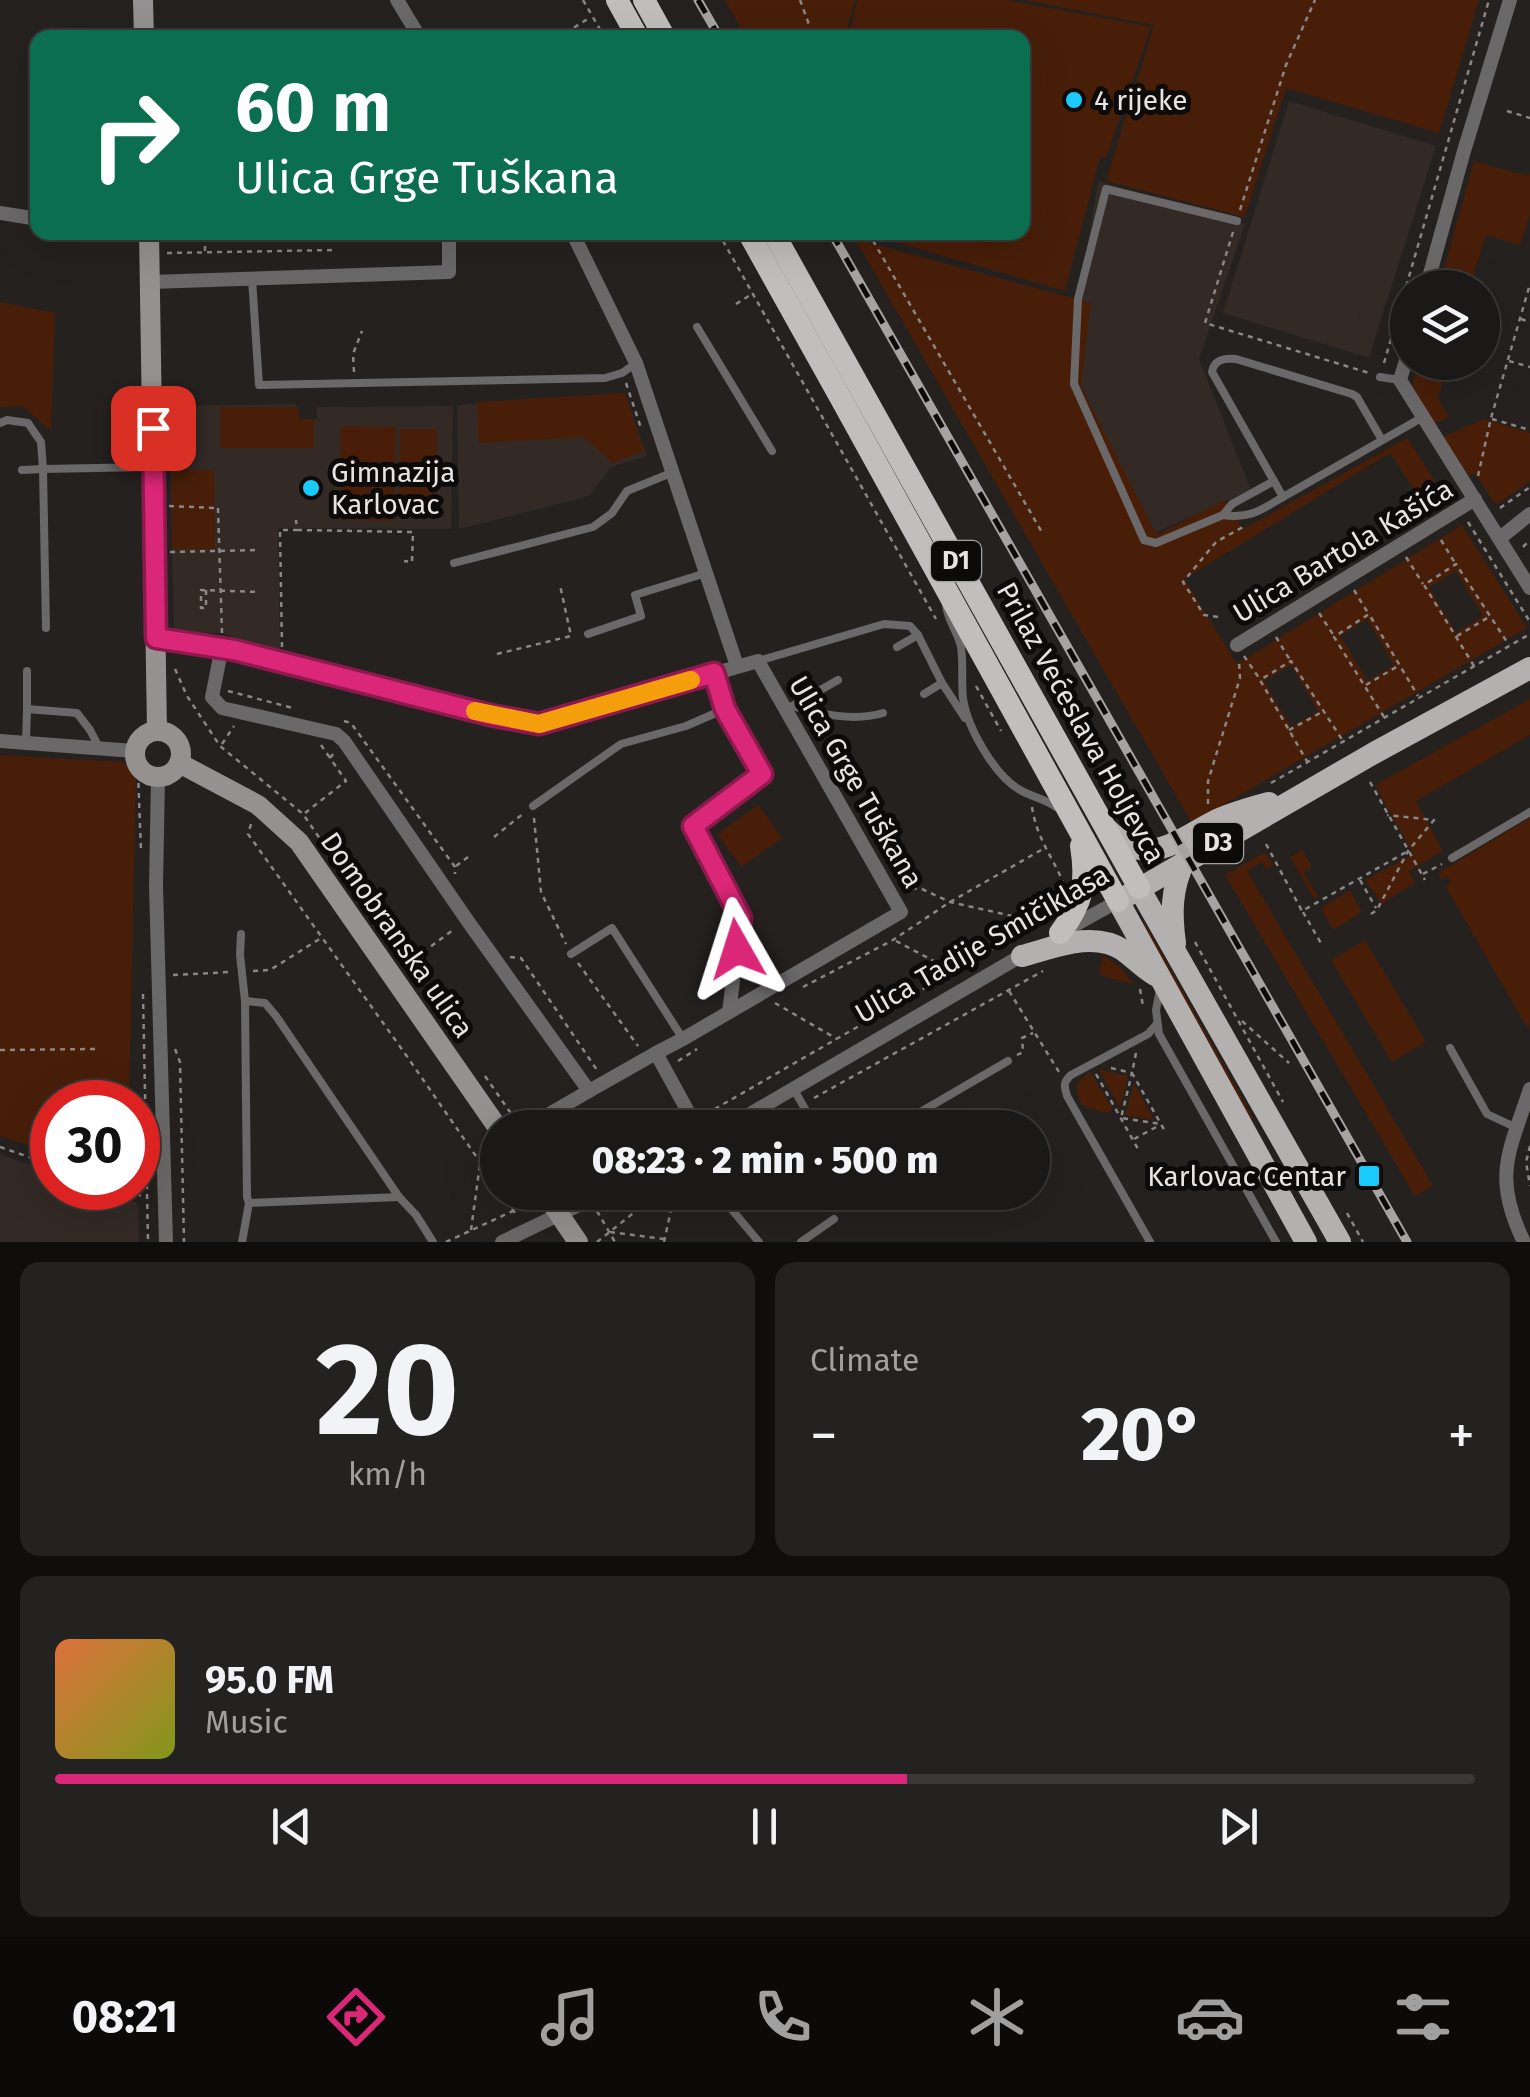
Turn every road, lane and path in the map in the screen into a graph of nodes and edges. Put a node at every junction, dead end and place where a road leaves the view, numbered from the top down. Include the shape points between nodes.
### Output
1 (143, 0) edge
2 (397, 0) edge
3 (583, 0) edge
4 (618, 0) edge
5 (644, 0) edge
6 (800, 0) edge
7 (1315, 0) edge
8 (1490, 0) edge
9 (1510, 0) edge
10 (592, 16) junction
11 (144, 30) edge
12 (415, 30) edge
13 (570, 30) edge
14 (600, 30) edge
15 (634, 30) edge
16 (660, 30) edge
17 (811, 30) edge
18 (1507, 111) dead end
19 (1530, 118) edge
20 (0, 213) edge
21 (30, 217) edge
22 (1237, 221) junction
23 (150, 240) edge
24 (205, 240) edge
25 (449, 240) edge
26 (576, 240) edge
27 (723, 240) edge
28 (752, 240) edge
29 (777, 240) edge
30 (873, 240) edge
31 (336, 250) dead end
32 (204, 252) junction
33 (1431, 270) edge
34 (252, 279) junction
35 (151, 282) junction
36 (1530, 284) edge
37 (754, 294) junction
38 (736, 304) dead end
39 (1520, 318) junction
40 (1530, 322) edge
41 (697, 327) dead end
42 (362, 330) dead end
43 (1508, 360) junction
44 (636, 363) junction
45 (1530, 367) edge
46 (1380, 377) junction
47 (1390, 378) edge
48 (1400, 380) edge
49 (354, 382) junction
50 (1423, 418) junction
51 (1491, 418) junction
52 (0, 423) edge
53 (1530, 430) edge
54 (1382, 440) junction
55 (772, 451) dead end
56 (153, 467) junction
57 (43, 469) junction
58 (22, 470) dead end
59 (672, 473) junction
60 (1443, 477) dead end
61 (1274, 480) junction
62 (1530, 487) edge
63 (1476, 491) junction
64 (1283, 496) junction
65 (168, 506) dead end
66 (1460, 510) junction
67 (1495, 512) dead end
68 (1223, 514) junction
69 (1530, 514) edge
70 (296, 520) dead end
71 (1432, 526) junction
72 (297, 530) junction
73 (1043, 534) dead end
74 (1500, 538) junction
75 (1530, 540) edge
76 (1216, 542) dead end
77 (1399, 546) junction
78 (259, 550) dead end
79 (219, 551) junction
80 (1519, 551) dead end
81 (168, 552) dead end
82 (404, 562) dead end
83 (454, 562) dead end
84 (1456, 564) junction
85 (706, 574) junction
86 (560, 585) dead end
87 (1424, 585) junction
88 (1530, 588) edge
89 (206, 590) dead end
90 (220, 591) junction
91 (259, 592) dead end
92 (945, 592) junction
93 (1311, 600) junction
94 (1218, 616) dead end
95 (1490, 616) junction
96 (1530, 622) edge
97 (1270, 625) junction
98 (46, 628) dead end
99 (942, 630) dead end
100 (588, 634) dead end
101 (918, 635) junction
102 (1528, 636) edge
103 (1334, 637) junction
104 (1456, 637) junction
105 (156, 638) junction
106 (222, 642) junction
107 (1237, 646) junction
108 (1510, 646) junction
109 (1530, 646) edge
110 (898, 647) dead end
111 (282, 653) dead end
112 (497, 654) dead end
113 (1291, 661) junction
114 (758, 662) junction
115 (961, 663) junction
116 (1399, 665) junction
117 (737, 666) junction
118 (1474, 666) junction
119 (1530, 668) edge
120 (27, 671) dead end
121 (714, 673) junction
122 (838, 680) dead end
123 (1260, 680) junction
124 (942, 683) junction
125 (1364, 686) junction
126 (924, 694) dead end
127 (1418, 698) junction
128 (789, 708) junction
129 (27, 709) junction
130 (725, 709) junction
131 (1323, 711) junction
132 (883, 713) dead end
133 (1384, 718) junction
134 (235, 724) dead end
135 (970, 725) junction
136 (1000, 730) dead end
137 (1290, 730) junction
138 (157, 731) junction
139 (0, 741) edge
140 (344, 741) junction
141 (26, 742) junction
142 (1344, 742) junction
143 (220, 746) dead end
144 (99, 747) junction
145 (134, 751) junction
146 (1308, 762) junction
147 (179, 763) junction
148 (148, 775) junction
149 (1370, 782) dead end
150 (1258, 790) dead end
151 (1031, 795) junction
152 (1297, 798) junction
153 (533, 806) junction
154 (1530, 812) edge
155 (253, 814) dead end
156 (304, 814) dead end
157 (1386, 815) junction
158 (1207, 818) dead end
159 (1075, 824) junction
160 (1108, 830) junction
161 (494, 837) dead end
162 (1266, 844) dead end
163 (1044, 848) junction
164 (141, 851) dead end
165 (1408, 851) junction
166 (472, 854) dead end
167 (1452, 858) joint
168 (1184, 862) junction
169 (455, 867) dead end
170 (1359, 878) junction
171 (886, 885) junction
172 (1139, 888) junction
173 (1064, 890) dead end
174 (1118, 900) junction
175 (950, 902) junction
176 (1377, 910) junction
177 (1302, 911) junction
178 (1370, 914) dead end
179 (467, 920) junction
180 (1050, 923) junction
181 (241, 934) dead end
182 (1192, 936) dead end
183 (322, 938) junction
184 (893, 940) junction
185 (1322, 945) dead end
186 (571, 954) junction
187 (1022, 956) junction
188 (1178, 956) junction
189 (406, 964) dead end
190 (1052, 966) dead end
191 (242, 971) junction
192 (952, 971) junction
193 (170, 975) dead end
194 (1162, 980) junction
195 (143, 984) dead end
196 (791, 994) dead end
197 (244, 1001) junction
198 (774, 1002) dead end
199 (730, 1012) junction
200 (1239, 1018) junction
201 (1156, 1025) junction
202 (1034, 1033) dead end
203 (683, 1039) junction
204 (837, 1039) junction
205 (1450, 1048) dead end
206 (96, 1049) dead end
207 (0, 1050) edge
208 (696, 1050) dead end
209 (652, 1056) junction
210 (1008, 1061) joint
211 (1289, 1063) dead end
212 (1091, 1064) junction
213 (664, 1069) junction
214 (144, 1080) edge
215 (793, 1088) junction
216 (1530, 1089) edge
217 (590, 1091) junction
218 (803, 1104) junction
219 (485, 1110) edge
220 (557, 1110) edge
221 (687, 1110) edge
222 (718, 1110) edge
223 (756, 1110) edge
224 (794, 1110) edge
225 (806, 1110) edge
226 (925, 1110) edge
227 (1288, 1110) dead end
228 (1522, 1120) edge
229 (1161, 1124) dead end
230 (1132, 1139) junction
231 (1530, 1146) edge
232 (0, 1147) edge
233 (1138, 1148) dead end
234 (30, 1157) edge
235 (480, 1161) joint
236 (1530, 1186) edge
237 (398, 1197) junction
238 (249, 1203) junction
239 (1344, 1209) dead end
240 (147, 1210) edge
241 (552, 1210) edge
242 (572, 1210) edge
243 (637, 1210) edge
244 (671, 1210) edge
245 (732, 1210) edge
246 (513, 1211) joint
247 (560, 1216) junction
248 (834, 1219) dead end
249 (520, 1220) dead end
250 (471, 1232) junction
251 (608, 1232) junction
252 (664, 1241) edge
253 (148, 1242) edge
254 (166, 1242) edge
255 (242, 1242) edge
256 (432, 1242) edge
257 (446, 1242) edge
258 (502, 1242) edge
259 (578, 1242) edge
260 (597, 1242) edge
261 (615, 1242) edge
262 (759, 1242) edge
263 (801, 1242) edge
264 (1150, 1242) edge
265 (1276, 1242) edge
266 (1306, 1242) edge
267 (1340, 1242) edge
268 (1363, 1242) edge
269 (1524, 1242) edge

1 - 11 main road
2 - 12 street
3 - 10 path
4 - 15 highway
5 - 16 highway
6 - 17 path
7 - 22 path via 1286,65
8 - 46 path
9 - 33 street
10 - 13 path
10 - 14 path
18 - 19 path
20 - 21 street
22 - 46 path via 1205,323
22 - 68 lane via 1106,190 1078,299 1074,384 1144,540 1156,543
23 - 32 path
23 - 35 main road
24 - 32 path
25 - 34 street via 449,272
26 - 44 street
27 - 37 path
28 - 92 highway, Prilaz Većeslava Holjevca / D1
29 - 160 highway, Prilaz Većeslava Holjevca / D1
30 - 73 path
31 - 32 path
34 - 35 street
34 - 49 lane via 258,384
35 - 56 main road
36 - 39 path
37 - 38 path
37 - 99 path
39 - 40 path
39 - 43 path
41 - 55 lane
42 - 49 path
43 - 45 path
43 - 51 path
44 - 49 lane via 605,378
44 - 59 street
46 - 47 lane
48 - 50 street, Ulica Bartola Kašića
50 - 54 lane
50 - 63 street, Ulica Bartola Kašića
51 - 53 path
51 - 63 path
52 - 57 lane via 28,423 42,442
54 - 61 lane via 1357,396 1226,358 1212,372
54 - 64 lane
56 - 57 lane
56 - 105 main road
57 - 58 lane
57 - 98 lane
59 - 83 lane via 627,490 593,527
59 - 85 street
60 - 66 path
61 - 64 lane
61 - 68 lane
62 - 67 path
63 - 66 street, Ulica Bartola Kašića
63 - 74 street, Ulica Bartola Kašića
64 - 68 lane via 1240,518
65 - 79 path via 219,508
66 - 71 street, Ulica Bartola Kašića
66 - 96 path
69 - 74 street
70 - 72 path
71 - 77 street, Ulica Bartola Kašića
71 - 84 path
72 - 82 path via 413,532 412,562
72 - 111 path via 280,530
74 - 88 street, Ulica Bartola Kašića
75 - 80 path
76 - 94 path via 1183,582 1204,615
77 - 87 path
77 - 93 street, Ulica Bartola Kašića
78 - 79 path
79 - 81 path
79 - 90 path
84 - 87 path
84 - 95 path
85 - 100 lane via 634,595 641,616
85 - 117 street
86 - 112 path via 571,636
87 - 104 path
89 - 90 path
90 - 91 path
90 - 106 path
92 - 115 lane
92 - 159 highway, Prilaz Većeslava Holjevca / D1
93 - 97 street, Ulica Bartola Kašića
93 - 103 path
95 - 104 path
95 - 108 path
97 - 107 street, Ulica Bartola Kašića
97 - 113 path
101 - 110 lane
101 - 114 lane, Ulica Grge Tuškana via 910,626 884,624
101 - 124 lane
102 - 108 path
102 - 109 path
103 - 116 path via 1369,614
103 - 125 path
104 - 118 path
105 - 106 street, Ulica Grge Tuškana
105 - 138 main road
106 - 121 street, Ulica Grge Tuškana via 539,724
106 - 140 street via 212,697 222,708
107 - 123 path
107 - 158 path via 1240,678 1208,780
108 - 118 path
113 - 123 path
113 - 131 path
114 - 117 street, Ulica Grge Tuškana
114 - 128 street, Ulica Grge Tuškana
115 - 135 lane
115 - 136 path
116 - 125 path
116 - 127 path
117 - 121 street, Ulica Grge Tuškana
118 - 127 path
119 - 152 main road, Ulica Tadije Smičiklasa / D3
120 - 129 lane
121 - 130 street
122 - 128 lane
123 - 137 path
124 - 126 lane
124 - 135 lane
125 - 133 path
127 - 133 path
128 - 132 lane via 867,718
128 - 171 street, Ulica Grge Tuškana
129 - 141 lane
129 - 144 lane via 77,713
130 - 153 lane via 621,744
130 - 199 street via 762,774 693,826 741,918
131 - 137 path
131 - 142 path
133 - 142 path
134 - 143 path
135 - 151 lane via 1003,776
137 - 146 path
138 - 145 main road via 142,737
138 - 147 main road via 177,741
139 - 141 street
140 - 156 path via 330,758 346,781
140 - 179 street
141 - 144 street
142 - 146 path
144 - 145 street
145 - 148 main road
146 - 150 path
147 - 148 main road via 169,774
147 - 219 main road, Domobranska ulica via 258,805 299,842
148 - 164 path
148 - 254 street
149 - 157 path
151 - 159 lane
151 - 163 path
152 - 160 main road via 1232,814 1156,851 1129,847
152 - 168 main road, Ulica Tadije Smičiklasa / D3
153 - 161 path
153 - 186 path via 541,892
154 - 167 lane
155 - 183 path via 248,834
157 - 165 path
157 - 165 path via 1434,820
159 - 174 highway, Prilaz Većeslava Holjevca / D1
159 - 180 highway via 1083,892 1076,911
160 - 172 highway, Prilaz Većeslava Holjevca / D1
162 - 177 path
163 - 173 path
163 - 175 path
165 - 167 path via 1423,878
165 - 170 path
165 - 176 path
166 - 169 path
168 - 172 main road, Ulica Tadije Smičiklasa / D3
168 - 188 main road via 1172,901
170 - 176 path
170 - 177 path
171 - 175 path via 922,889
171 - 199 street, Ulica Grge Tuškana via 901,912
172 - 174 main road, Ulica Tadije Smičiklasa / D3
172 - 188 main road, Prilaz Većeslava Holjevca / D1
174 - 180 street, Ulica Tadije Smičiklasa
174 - 194 main road, Prilaz Većeslava Holjevca / D1
175 - 180 path
175 - 184 path
176 - 178 path
177 - 185 path
179 - 189 path
179 - 217 street
180 - 187 street, Ulica Tadije Smičiklasa
180 - 192 path
181 - 191 lane
182 - 200 path
183 - 191 path via 270,970
183 - 235 path
184 - 192 path
184 - 196 path
186 - 203 lane via 612,928
186 - 209 path
187 - 194 main road via 1098,941 1120,948
187 - 215 street, Ulica Tadije Smičiklasa
188 - 267 main road, Prilaz Većeslava Holjevca / D1
190 - 218 path
191 - 193 path
191 - 197 lane
192 - 204 path
194 - 201 lane
194 - 266 main road, Prilaz Većeslava Holjevca / D1
195 - 214 path
197 - 237 lane via 265,1004 276,1016
197 - 238 lane
198 - 204 path
199 - 203 street, Ulica Grge Tuškana
200 - 211 path
200 - 227 path
201 - 212 lane
201 - 265 lane
202 - 210 path via 1022,1038 1022,1052
203 - 209 street, Ulica Grge Tuškana
204 - 222 path
205 - 228 lane via 1487,1114
206 - 207 path
208 - 213 path
209 - 213 street
209 - 217 street, Ulica Grge Tuškana
210 - 226 lane
212 - 230 path
212 - 264 lane via 1066,1080 1067,1096
213 - 221 street
215 - 218 lane
215 - 223 street, Ulica Tadije Smičiklasa
216 - 228 street
217 - 220 street, Ulica Grge Tuškana
218 - 224 path
218 - 225 lane
228 - 269 street via 1505,1172
229 - 230 path
230 - 233 path
231 - 236 path
232 - 234 path
235 - 250 path
237 - 238 lane
237 - 256 lane
238 - 255 lane
239 - 268 path
240 - 253 path
241 - 247 main road
242 - 247 street
243 - 251 path
244 - 252 path
245 - 262 lane
246 - 249 path
246 - 250 path
247 - 258 street
247 - 259 main road
248 - 263 lane
250 - 257 path
251 - 252 path
251 - 260 path
251 - 261 path

